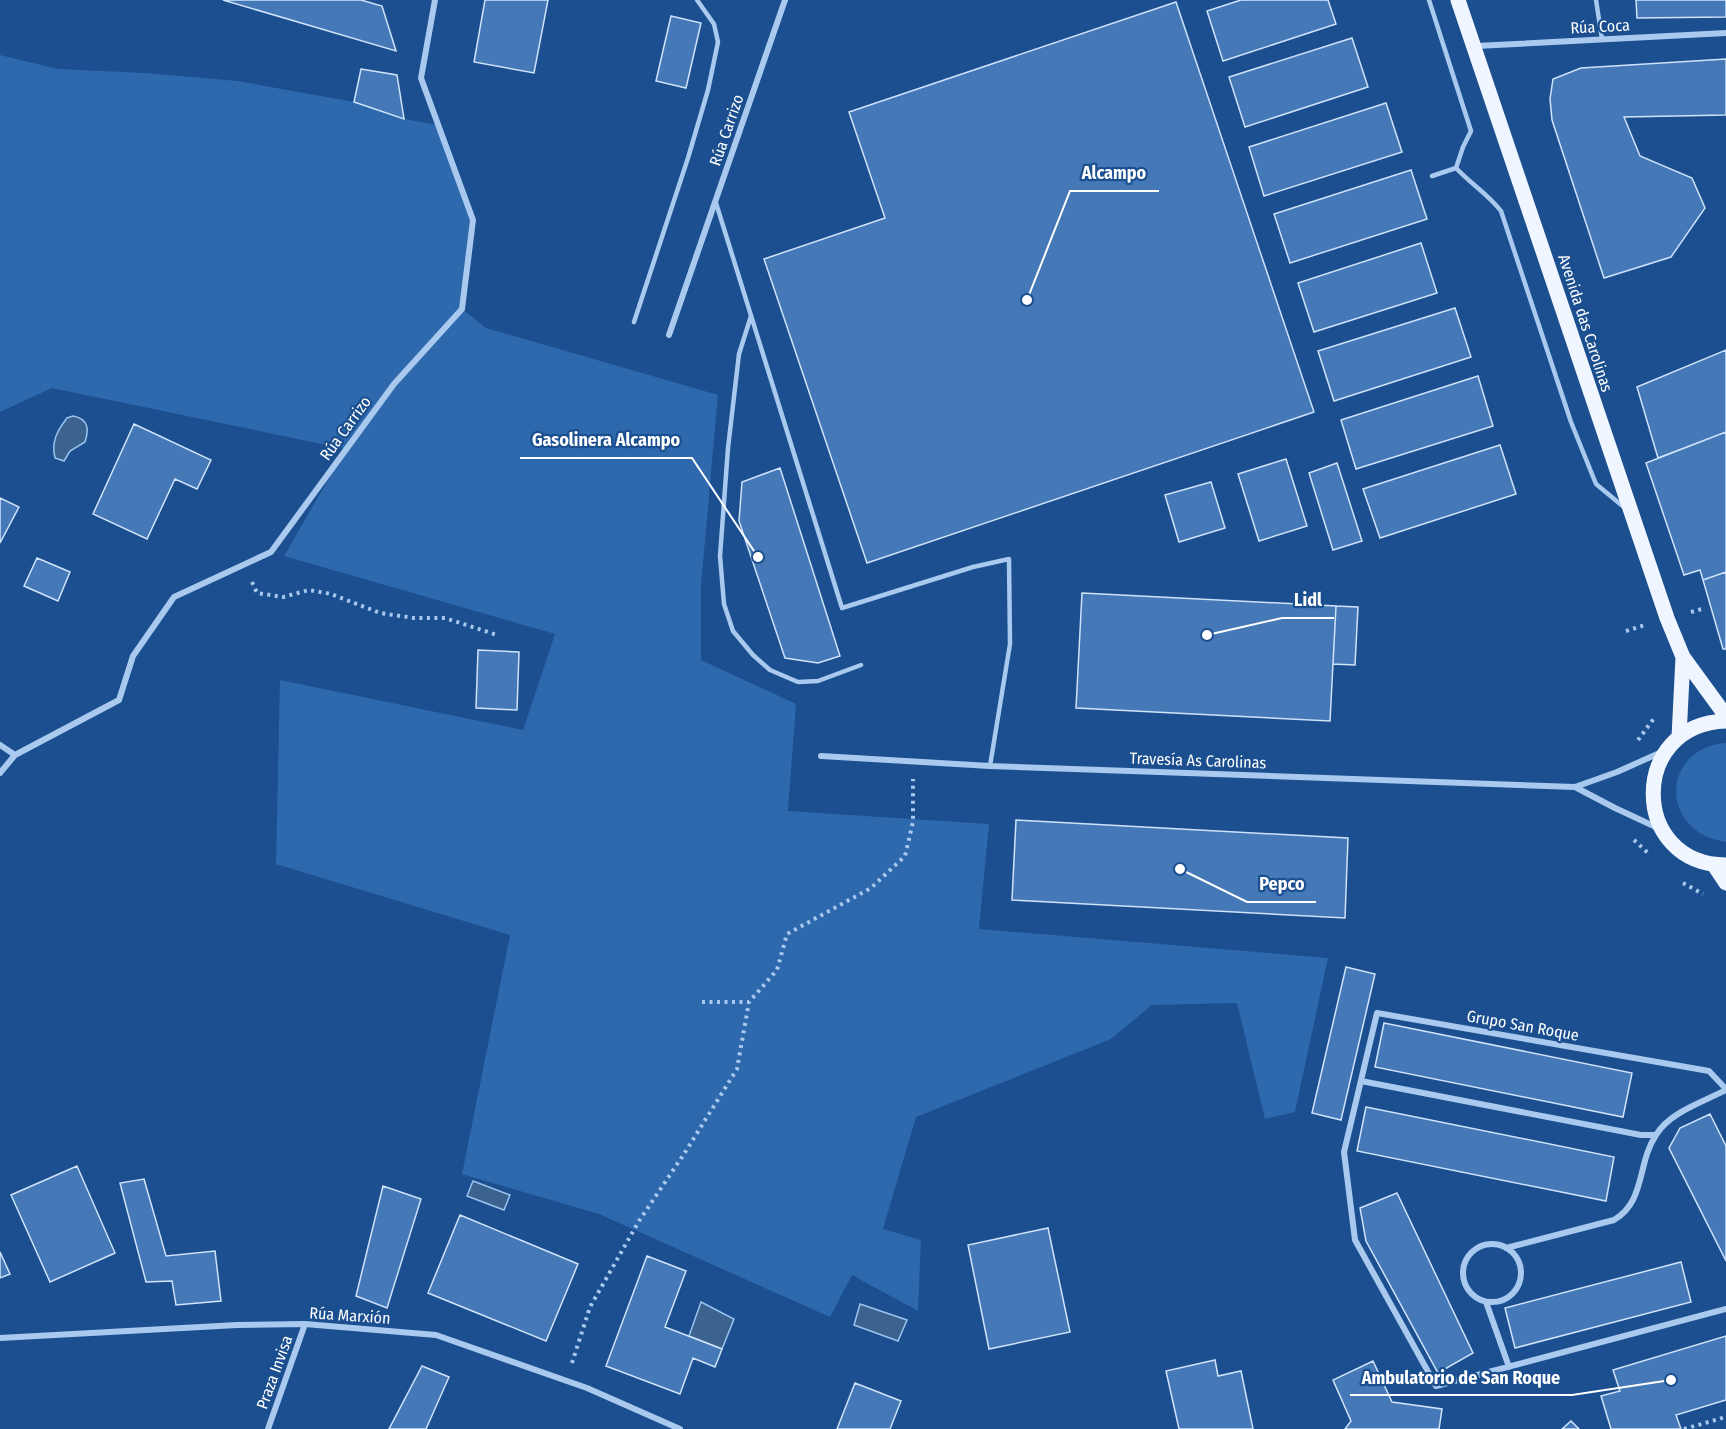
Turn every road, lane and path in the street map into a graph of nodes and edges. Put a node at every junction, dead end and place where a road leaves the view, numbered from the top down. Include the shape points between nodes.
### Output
1 (435, 0) edge
2 (697, 0) edge
3 (776, 0) edge
4 (1429, 0) edge
5 (1458, 0) edge
6 (1596, 0) edge
7 (785, 1) edge
8 (1726, 33) edge
9 (1602, 39) junction
10 (1475, 46) junction
11 (1456, 168) junction
12 (1432, 176) dead end
13 (716, 203) junction
14 (752, 316) junction
15 (634, 322) dead end
16 (669, 335) dead end
17 (1630, 513) junction
18 (243, 565) junction
19 (1702, 609) dead end
20 (1689, 612) dead end
21 (1650, 624) dead end
22 (1626, 631) dead end
23 (497, 635) dead end
24 (1683, 657) junction
25 (861, 665) dead end
26 (1659, 711) dead end
27 (1726, 716) edge
28 (1726, 721) edge
29 (1678, 737) junction
30 (1633, 743) dead end
31 (0, 745) edge
32 (1667, 749) junction
33 (15, 755) junction
34 (821, 756) dead end
35 (913, 762) junction
36 (990, 766) junction
37 (0, 773) edge
38 (1575, 787) junction
39 (1661, 830) junction
40 (1720, 865) edge
41 (1726, 883) edge
42 (702, 1002) dead end
43 (749, 1002) junction
44 (1361, 1081) junction
45 (1726, 1089) edge
46 (1655, 1135) junction
47 (1506, 1248) junction
48 (1486, 1302) junction
49 (1726, 1309) edge
50 (305, 1324) junction
51 (0, 1338) edge
52 (1509, 1367) junction
53 (566, 1381) junction
54 (1726, 1417) edge
55 (268, 1429) edge
56 (680, 1429) edge
57 (1684, 1429) edge

1 - 18 street, Rúa Carrizo via 421,78 473,220 462,309 394,384 272,552
2 - 15 lane via 714,24 718,42 688,158
3 - 7 street, Rúa Carrizo
4 - 11 lane via 1471,132
5 - 10 main road, Avenida das Carolinas
6 - 9 lane
7 - 13 street, Rúa Carrizo
8 - 9 street, Rúa Coca
9 - 10 street, Rúa Coca
10 - 17 main road, Avenida das Carolinas
11 - 12 lane
11 - 17 lane via 1490,196 1501,211 1571,422 1596,484
13 - 14 lane
13 - 16 street, Rúa Carrizo
14 - 25 lane via 739,354 728,448 720,556 724,604 733,631 753,655 770,669 798,682 818,681
14 - 36 lane via 842,608 1008,560 1010,644
17 - 24 main road, Avenida das Carolinas
18 - 23 path via 257,592 283,597 309,590 381,613 445,618
18 - 33 street, Rúa Carrizo via 174,597 133,656 119,700
19 - 20 path
21 - 22 path
24 - 27 main road
24 - 29 main road
26 - 30 path
28 - 29 main road via 1694,727
29 - 32 main road
31 - 33 street
32 - 38 street
32 - 39 main road via 1653,786 1653,806
33 - 37 street
34 - 35 street, Travesía As Carolinas
35 - 36 street, Travesía As Carolinas
35 - 43 path via 913,822 905,856 871,888 787,934 777,970
36 - 38 street, Travesía As Carolinas
38 - 39 street
39 - 40 main road via 1694,859
40 - 41 main road
42 - 43 path
43 - 53 path via 737,1069 639,1221 590,1307
44 - 45 street, Grupo San Roque via 1377,1013 1709,1071
44 - 46 street
44 - 52 street, Grupo San Roque via 1344,1152 1355,1240 1436,1386
45 - 46 street, Grupo San Roque via 1668,1120
46 - 47 street, Grupo San Roque via 1634,1201 1625,1214
47 - 48 street via 1521,1270 1517,1288 1504,1300
47 - 48 street via 1477,1248 1465,1263 1464,1283 1469,1292
48 - 52 street
49 - 52 street, Grupo San Roque
50 - 51 street, Rúa Marxión via 212,1325
50 - 53 street, Rúa Marxión via 436,1335
50 - 55 street, Praza Invisa
53 - 56 street, Rúa Marxión
54 - 57 path

